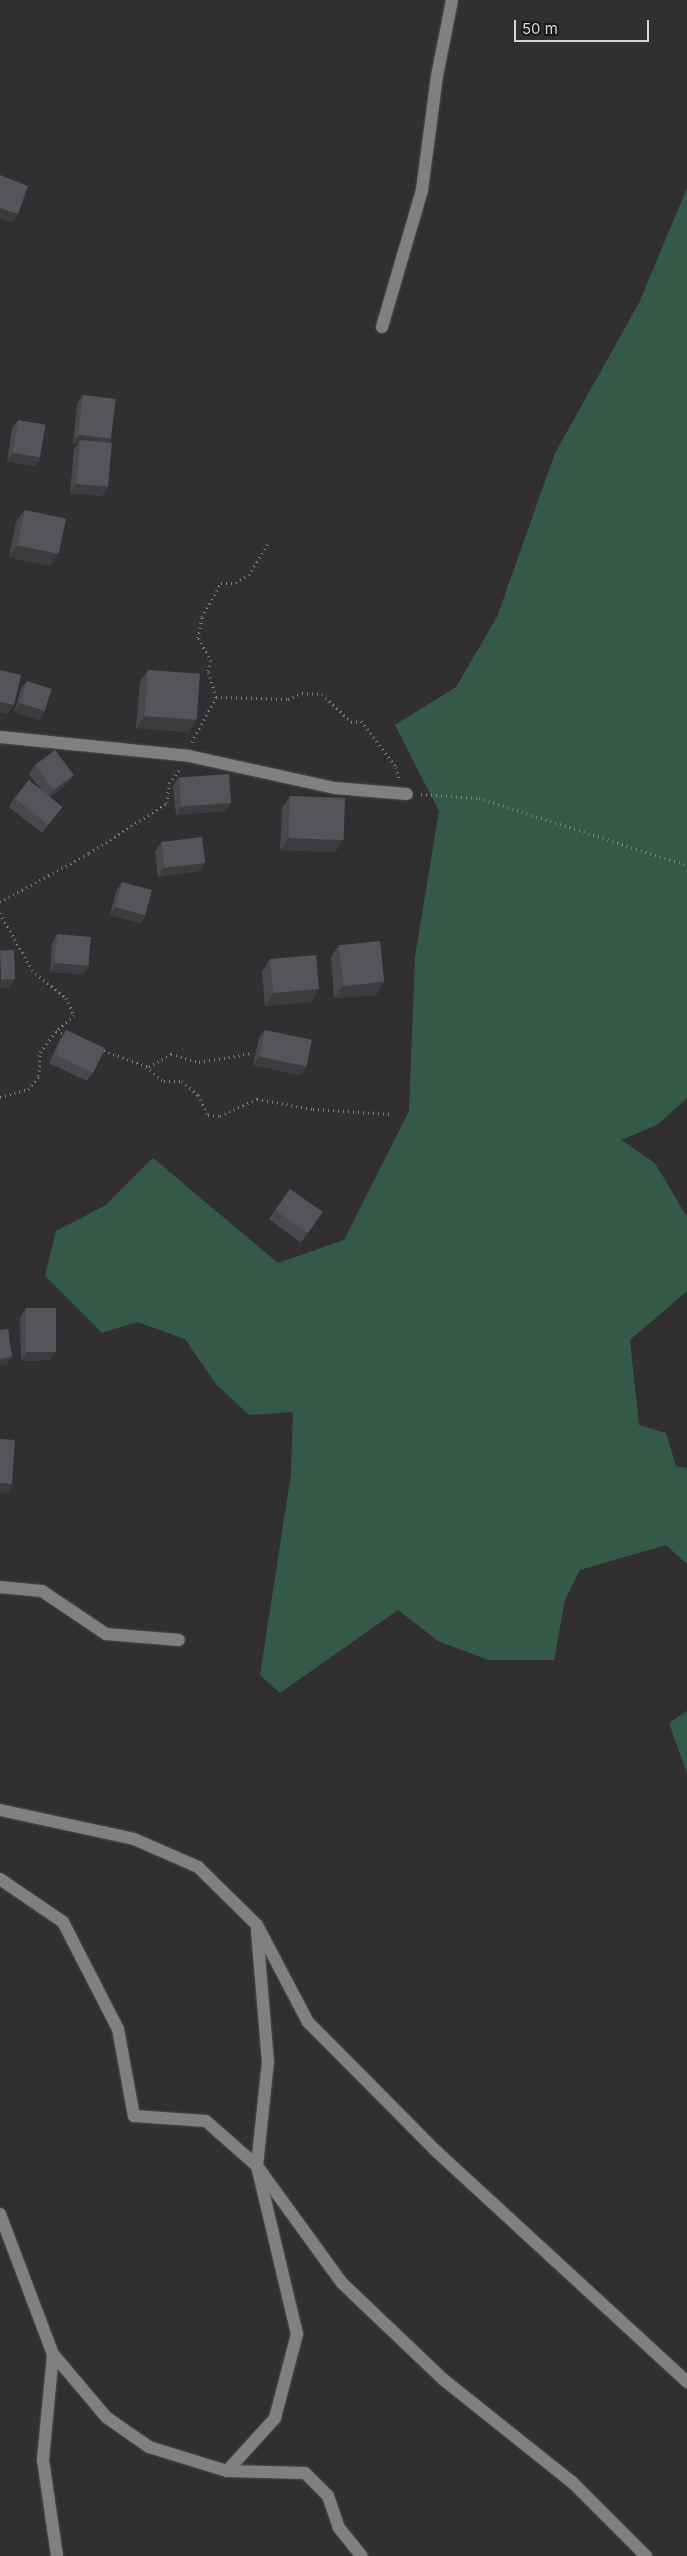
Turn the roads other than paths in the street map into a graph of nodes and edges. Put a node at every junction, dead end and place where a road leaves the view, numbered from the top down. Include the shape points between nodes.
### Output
1 (452, 0) edge
2 (382, 326) dead end
3 (0, 737) edge
4 (407, 794) road end
5 (0, 1588) edge
6 (178, 1640) dead end
7 (0, 1810) edge
8 (0, 1879) edge
9 (257, 1925) junction
10 (257, 2166) junction
11 (0, 2214) edge
12 (53, 2354) junction
13 (687, 2382) edge
14 (228, 2471) junction
15 (57, 2556) edge
16 (362, 2556) edge
17 (646, 2556) edge

1 - 2 street via 436,76 422,190
3 - 4 street via 190,756 336,788
5 - 6 street via 42,1592 106,1634
7 - 9 street via 160,1849 198,1867
8 - 10 street via 63,1922 118,2029 134,2116 206,2121
9 - 10 street via 268,2062
9 - 13 street via 308,2022 437,2152
10 - 14 street via 297,2334 275,2418
10 - 17 street via 342,2283 444,2380 572,2482
11 - 12 street
12 - 14 street via 122,2432 149,2447
12 - 15 street via 43,2460
14 - 16 street via 305,2473 328,2496 339,2528

